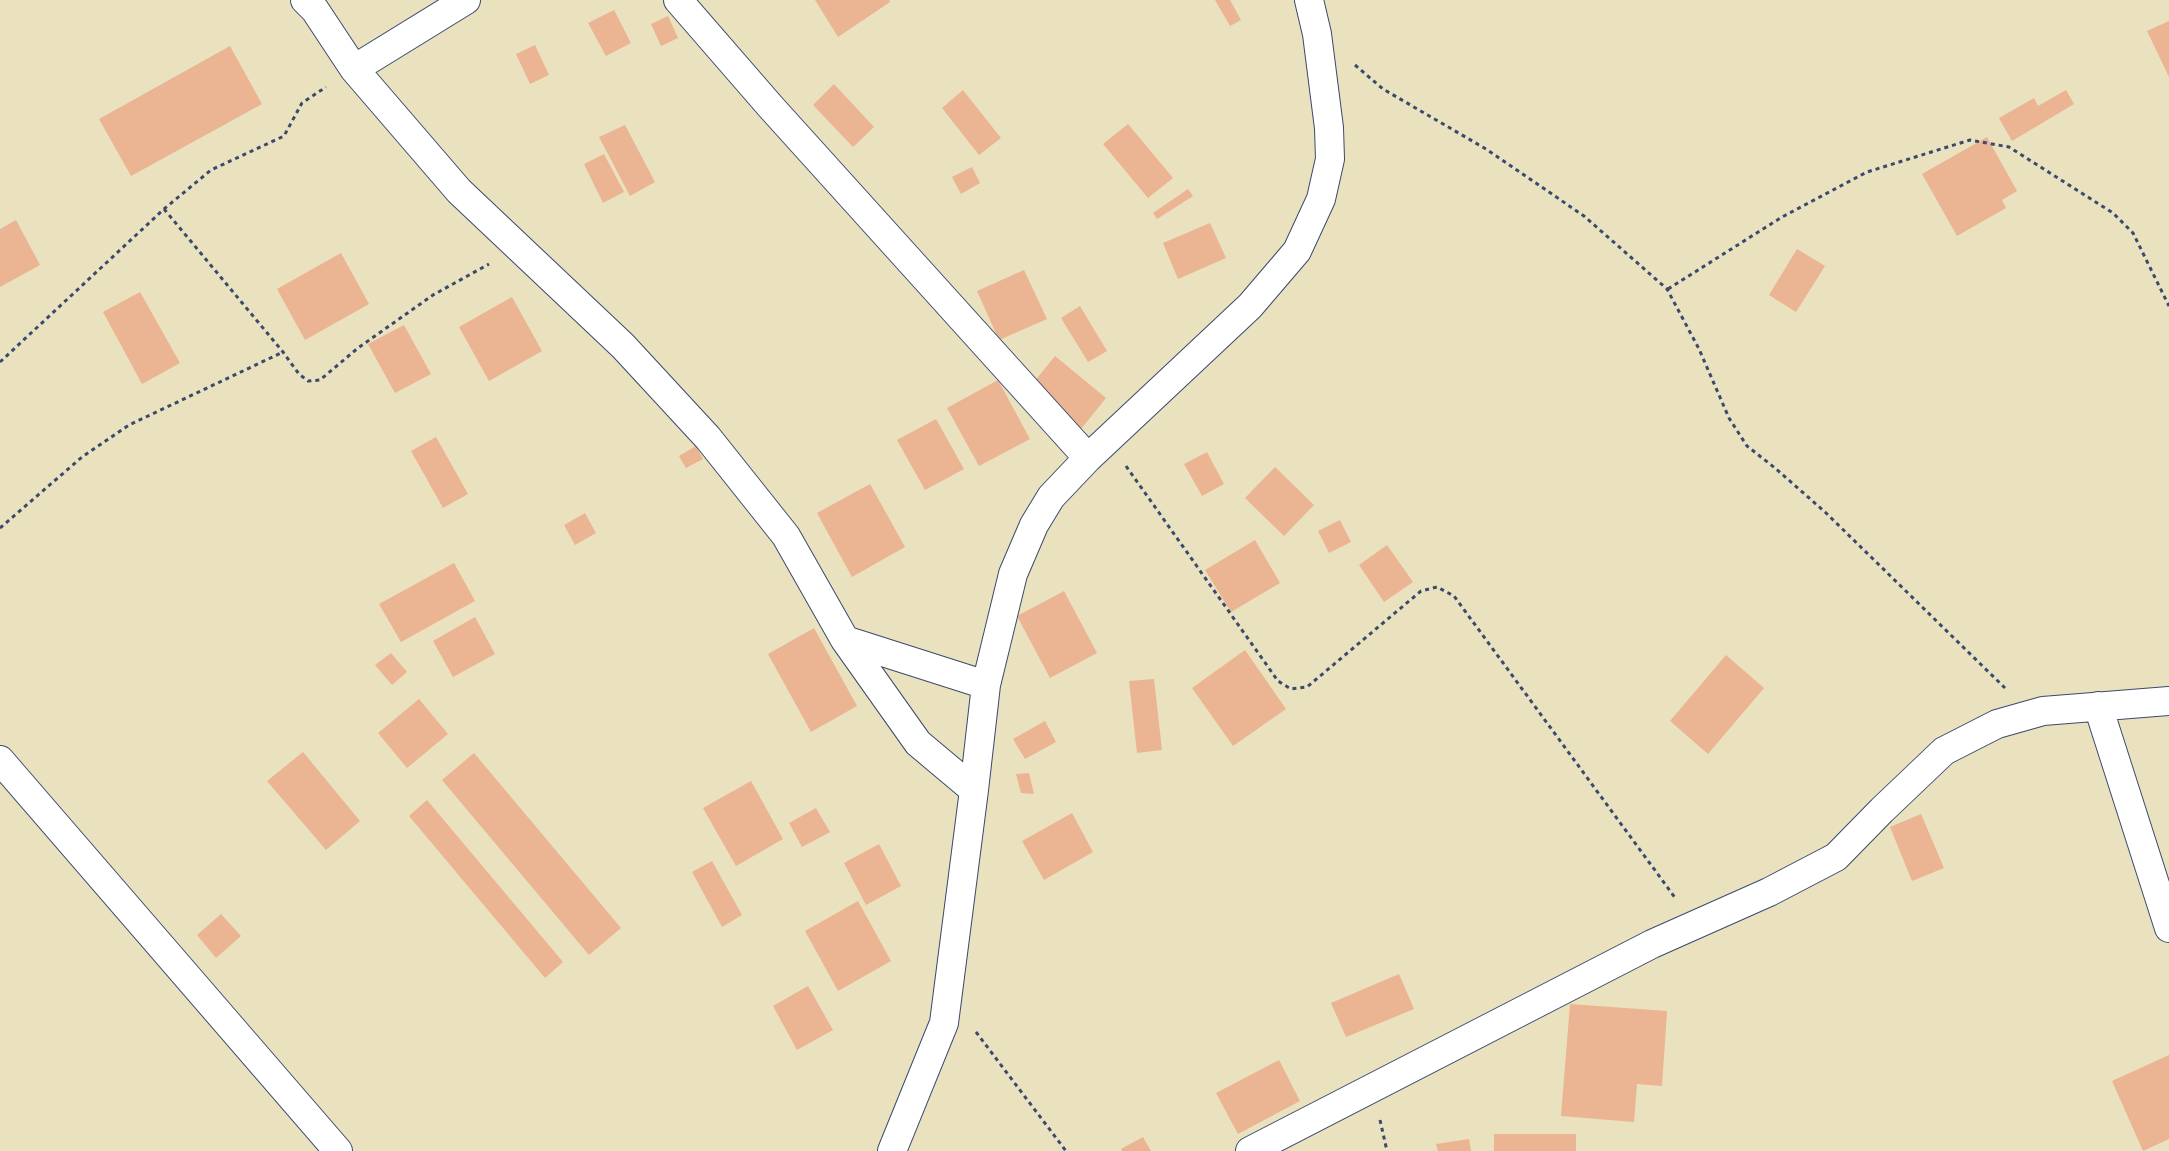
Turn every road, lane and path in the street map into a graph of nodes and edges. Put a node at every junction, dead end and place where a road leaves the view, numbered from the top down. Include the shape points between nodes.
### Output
1 (305, 0) edge
2 (466, 0) edge
3 (678, 0) edge
4 (1309, 0) edge
5 (1317, 34) junction
6 (354, 70) junction
7 (164, 209) junction
8 (519, 248) junction
9 (1667, 289) junction
10 (2169, 306) edge
11 (283, 352) junction
12 (0, 362) edge
13 (1098, 449) junction
14 (0, 528) edge
15 (845, 640) junction
16 (986, 685) junction
17 (2169, 701) edge
18 (2098, 706) junction
19 (2032, 715) junction
20 (0, 760) edge
21 (974, 790) junction
22 (1695, 925) junction
23 (2169, 928) edge
24 (948, 996) junction
25 (338, 1151) edge
26 (892, 1151) edge
27 (1066, 1151) edge
28 (1250, 1151) edge

1 - 6 street
2 - 6 street
3 - 13 street via 770,106
4 - 5 street
5 - 9 path via 1383,89 1486,149 1584,216
5 - 13 street via 1330,159 1321,199 1297,251 1250,306
6 - 7 path via 302,103 284,136 211,170
6 - 8 street via 459,191
7 - 11 path
7 - 12 path
8 - 11 path via 433,295 358,348 320,380 308,381
8 - 15 street via 623,346 708,438 786,536
9 - 10 path via 1782,217 1867,172 1970,140 2009,147 2113,213 2133,233
9 - 19 path via 1699,349 1729,418 1747,446 1826,512
11 - 14 path via 129,424 82,456
13 - 16 street via 1051,497 1034,525 1013,574
13 - 22 path via 1278,680 1291,689 1307,687 1421,590 1437,587 1454,596
15 - 16 street
15 - 21 street via 918,744
16 - 21 street
17 - 18 street
18 - 19 street
18 - 23 street
19 - 22 street via 1997,724 1944,751 1836,857
20 - 25 street
21 - 24 street
22 - 28 street via 1574,983
24 - 26 street via 944,1023
24 - 27 path

